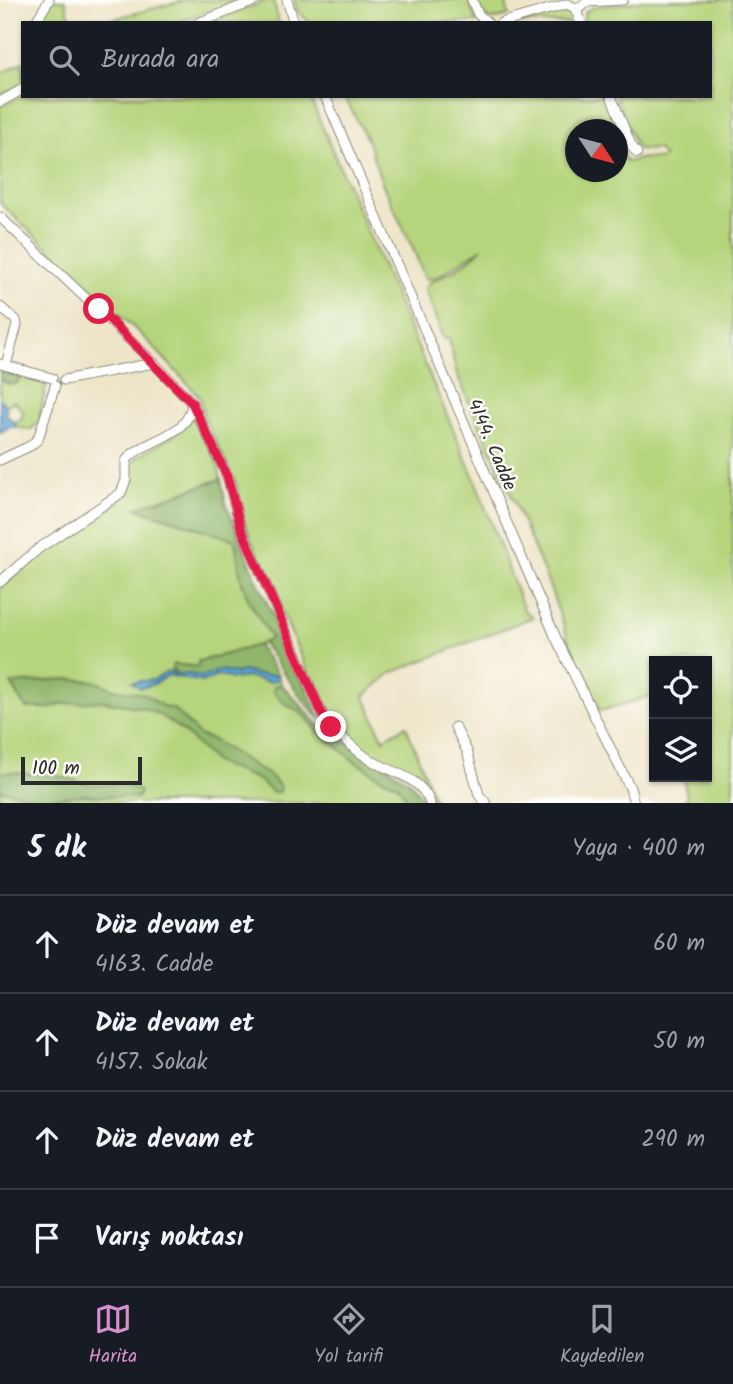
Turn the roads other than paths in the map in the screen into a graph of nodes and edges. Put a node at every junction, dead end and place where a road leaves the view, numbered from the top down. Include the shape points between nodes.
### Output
1 (49, 0) edge
2 (257, 0) edge
3 (287, 0) edge
4 (471, 0) edge
5 (623, 0) edge
6 (576, 11) junction
7 (36, 21) edge
8 (203, 21) edge
9 (293, 21) edge
10 (486, 21) edge
11 (508, 21) edge
12 (580, 21) edge
13 (21, 90) edge
14 (326, 98) edge
15 (612, 98) edge
16 (0, 102) edge
17 (637, 153) dead end
18 (0, 217) edge
19 (0, 307) edge
20 (154, 363) junction
21 (3, 365) edge
22 (53, 382) junction
23 (192, 403) junction
24 (0, 460) edge
25 (0, 582) edge
26 (455, 727) dead end
27 (430, 803) edge
28 (485, 803) edge
29 (634, 803) edge

1 - 7 street
2 - 8 street
3 - 9 street
4 - 10 street
5 - 6 street via 587,2
6 - 11 street via 571,5 562,5
6 - 12 street
13 - 16 street
14 - 29 street, 4144. Cadde via 556,638
15 - 17 street
18 - 20 street
19 - 21 street via 17,325
20 - 22 street via 64,380 62,385
20 - 23 street
21 - 22 street
22 - 24 street via 38,439
23 - 25 street via 176,430 126,461 121,493 38,549
23 - 27 street via 227,476 241,528 324,718 369,759 420,786
26 - 28 street

